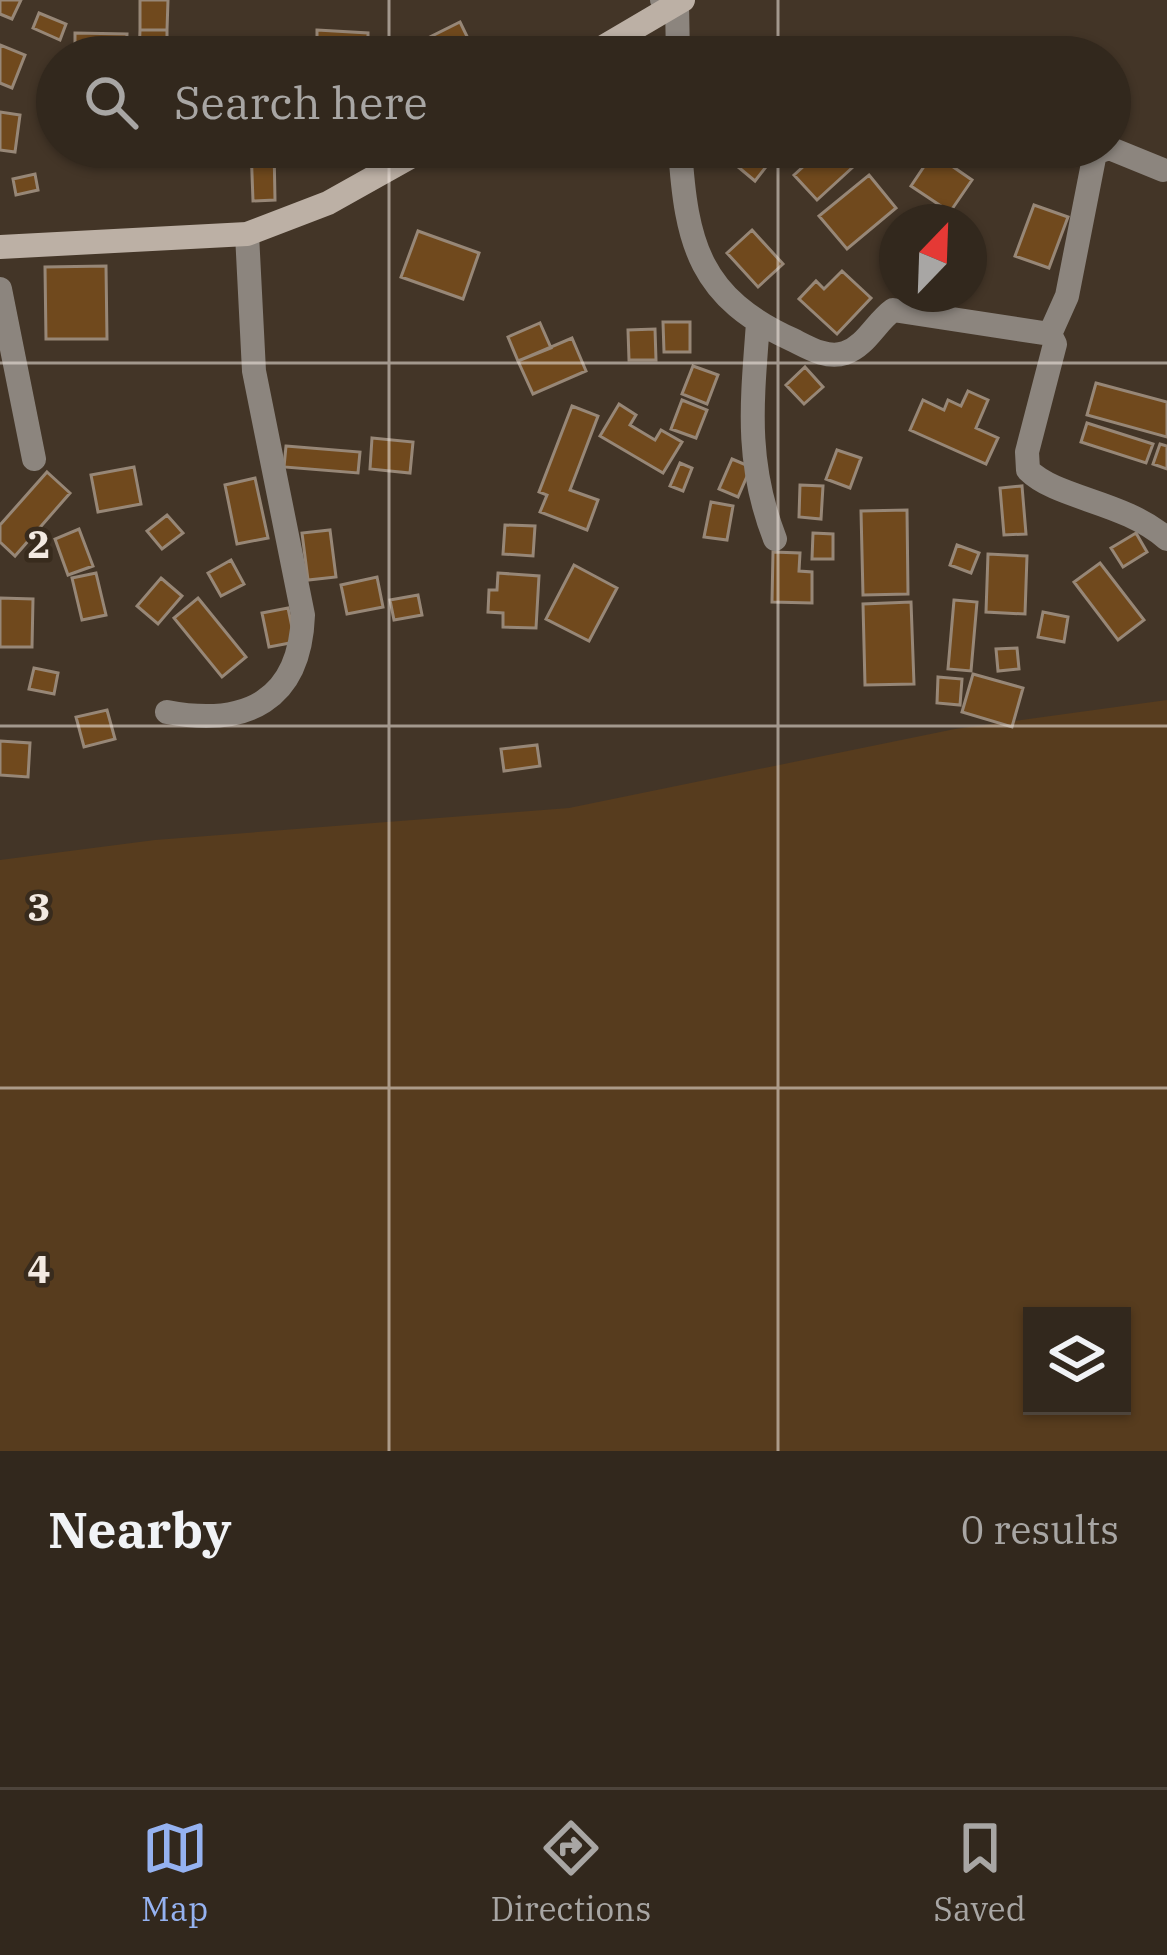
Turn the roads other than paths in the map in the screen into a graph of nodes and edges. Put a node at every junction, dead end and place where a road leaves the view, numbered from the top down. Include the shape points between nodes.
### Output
1 (674, 1) edge
2 (619, 36) edge
3 (676, 36) edge
4 (1131, 157) edge
5 (390, 168) edge
6 (684, 168) edge
7 (1092, 168) edge
8 (1163, 170) dead end
9 (247, 234) junction
10 (0, 247) edge
11 (0, 289) edge
12 (758, 323) junction
13 (1050, 334) junction
14 (34, 459) dead end
15 (775, 538) dead end
16 (1167, 539) edge
17 (167, 712) dead end

1 - 2 main road
1 - 3 street
4 - 8 street
5 - 9 main road
6 - 12 street via 699,259 715,289
7 - 13 street via 1067,296
9 - 10 main road
9 - 17 street via 254,370 303,615 302,649 264,703 232,716
11 - 14 street
12 - 13 street via 840,355 893,310
12 - 15 street via 755,489
13 - 16 street via 1055,344 1028,470 1138,516

